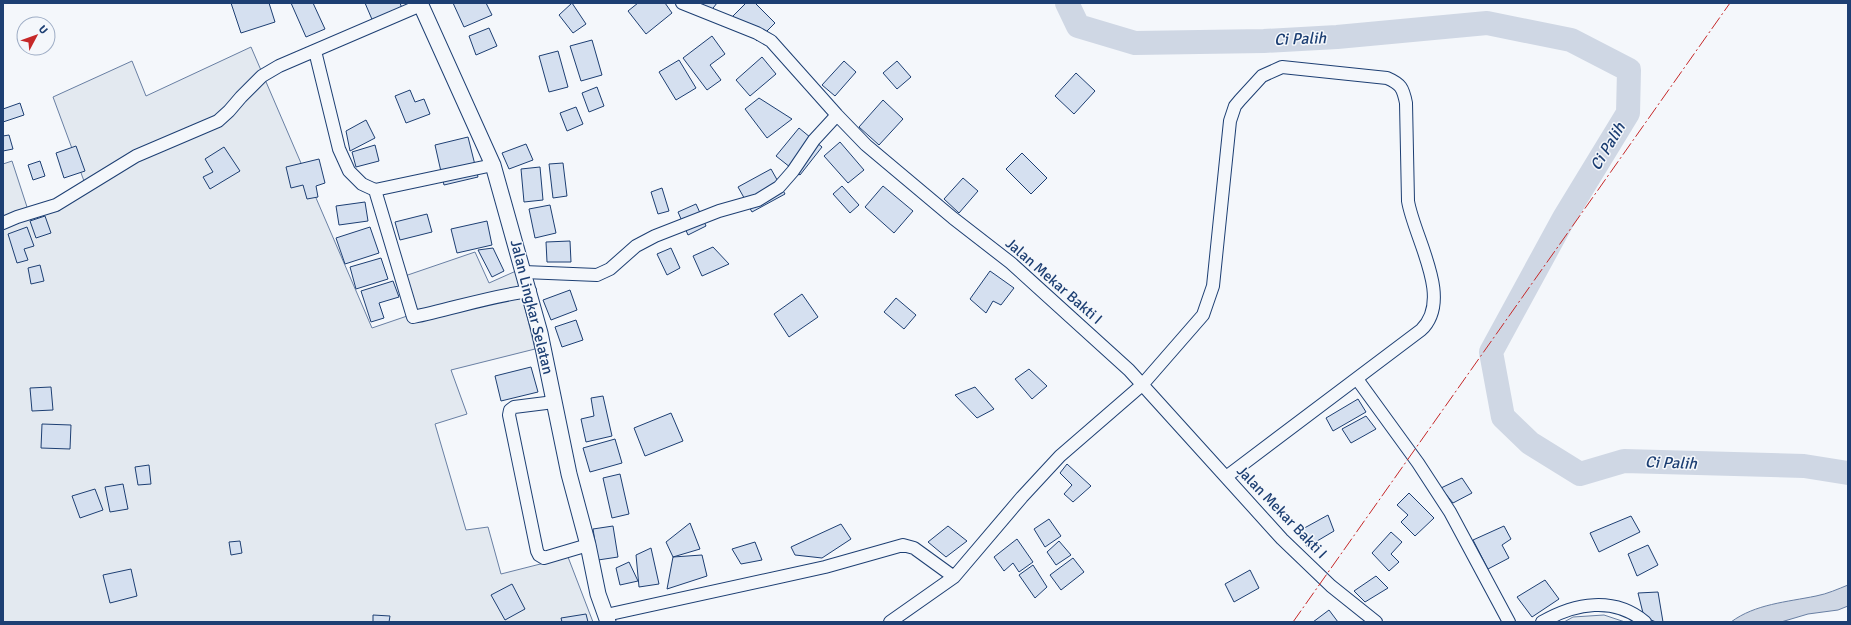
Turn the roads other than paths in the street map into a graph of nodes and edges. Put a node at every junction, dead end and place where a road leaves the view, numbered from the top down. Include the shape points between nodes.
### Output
1 (682, 3) edge
2 (421, 4) edge
3 (315, 51) junction
4 (837, 115) junction
5 (493, 165) junction
6 (375, 190) junction
7 (3, 223) edge
8 (524, 272) junction
9 (530, 291) junction
10 (1357, 379) junction
11 (1142, 385) junction
12 (554, 402) junction
13 (1226, 477) junction
14 (588, 545) junction
15 (954, 577) junction
16 (607, 618) edge
17 (890, 622) edge
18 (1376, 622) edge
19 (1508, 622) edge
20 (1542, 622) edge
21 (1645, 622) edge

1 - 4 street, Jalan Mekar Bakti I via 772,41
2 - 3 street
2 - 5 street, Jalan Lingkar Selatan
3 - 6 street via 339,149 349,170 362,184
3 - 7 street via 262,76 218,121 136,156 56,205 17,216
4 - 8 street via 814,140 793,172 779,187 758,200 719,211 656,236 636,246 610,269 597,275
4 - 11 street, Jalan Mekar Bakti I via 866,145 1011,263
5 - 6 street
5 - 8 street, Jalan Lingkar Selatan
6 - 9 street via 413,318 510,293
8 - 9 street, Jalan Lingkar Selatan
9 - 12 street, Jalan Lingkar Selatan
10 - 11 street via 1421,330 1433,314 1429,267 1410,217 1406,103 1403,90 1396,82 1387,78 1282,67 1262,76 1235,106 1230,121 1213,286 1203,315
10 - 13 street
10 - 19 street via 1450,512
11 - 13 street, Jalan Mekar Bakti I
11 - 15 street via 1060,456
12 - 14 street, Jalan Lingkar Selatan via 569,474
12 - 14 street via 514,407 509,415 537,551 544,558
13 - 18 street, Jalan Mekar Bakti I via 1298,555 1331,586
14 - 16 street, Jalan Lingkar Selatan via 598,594
15 - 16 street via 914,548 903,545 825,567
15 - 17 street
20 - 21 street via 1570,610 1604,604 1620,607

